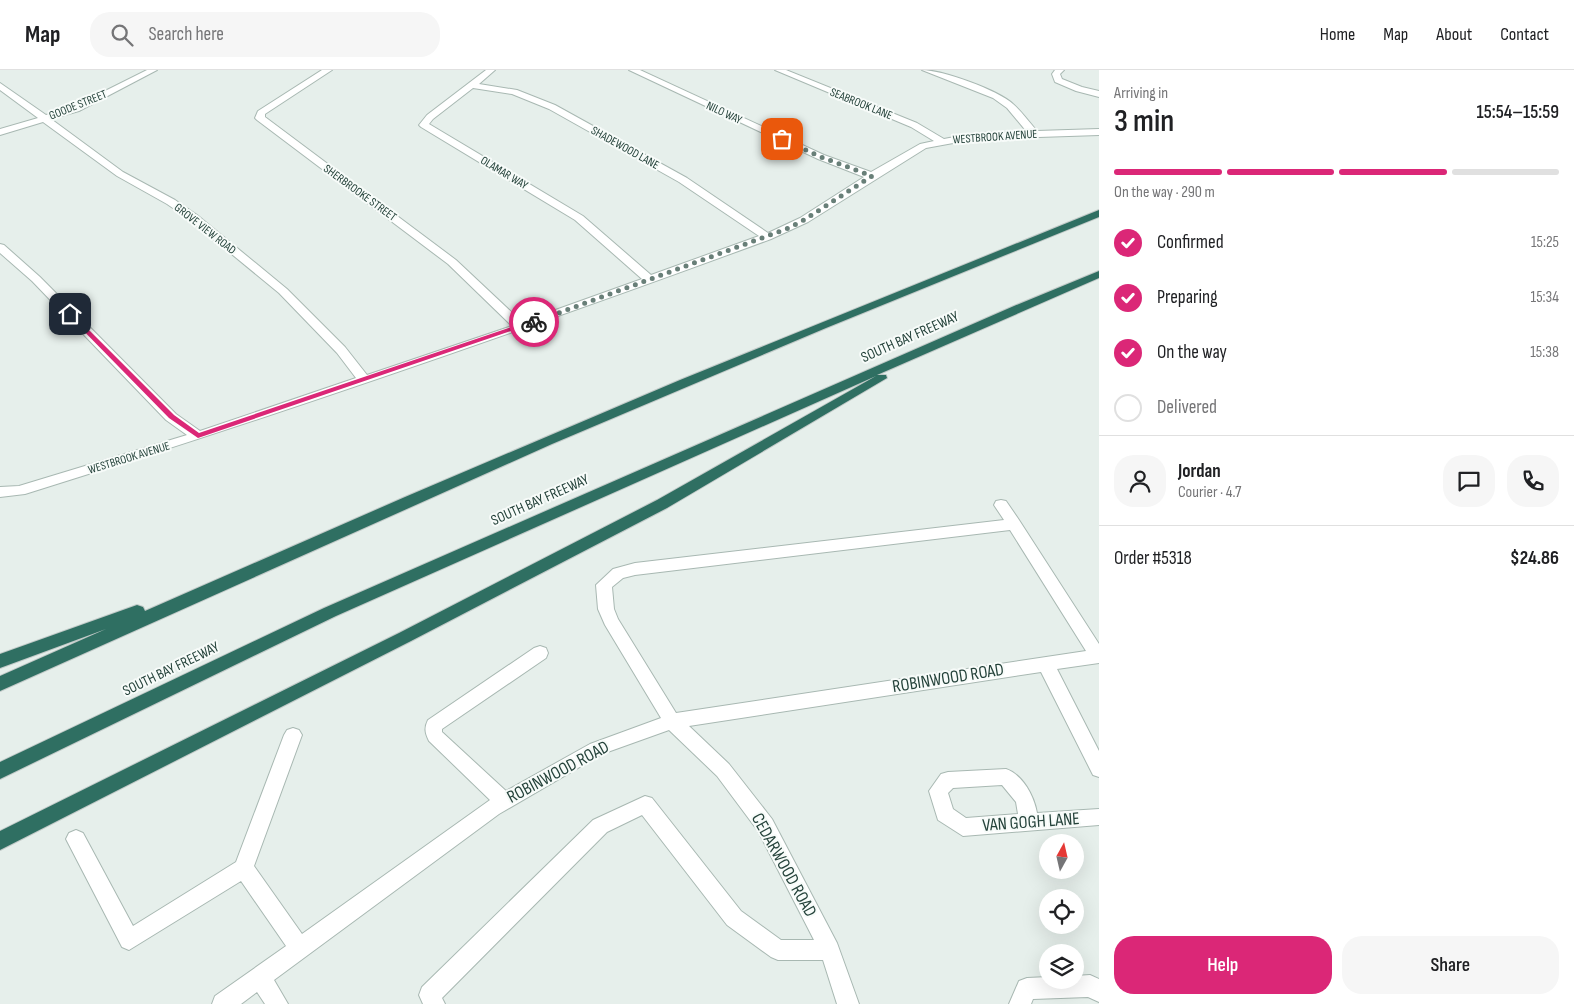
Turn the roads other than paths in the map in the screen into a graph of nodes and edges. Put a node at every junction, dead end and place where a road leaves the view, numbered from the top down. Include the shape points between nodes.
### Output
1 (153, 70) edge
2 (328, 70) edge
3 (491, 70) edge
4 (633, 70) edge
5 (779, 70) edge
6 (926, 70) edge
7 (1060, 70) edge
8 (472, 85) junction
9 (0, 86) edge
10 (1099, 94) edge
11 (44, 119) junction
12 (0, 132) edge
13 (1099, 132) edge
14 (1034, 134) junction
15 (941, 141) junction
16 (872, 176) junction
17 (1099, 213) edge
18 (767, 237) junction
19 (0, 247) edge
20 (1099, 274) edge
21 (649, 279) junction
22 (520, 327) junction
23 (949, 338) junction
24 (364, 380) junction
25 (198, 436) junction
26 (0, 492) edge
27 (1001, 505) dead end
28 (1014, 524) junction
29 (242, 574) junction
30 (540, 653) dead end
31 (1099, 656) edge
32 (0, 661) edge
33 (1044, 663) junction
34 (0, 684) edge
35 (672, 721) junction
36 (293, 735) dead end
37 (1099, 769) edge
38 (0, 771) edge
39 (504, 801) junction
40 (1099, 817) edge
41 (1028, 822) junction
42 (76, 839) dead end
43 (0, 841) edge
44 (244, 868) junction
45 (300, 948) junction
46 (830, 950) junction
47 (260, 977) junction
48 (1099, 991) edge
49 (223, 1004) edge
50 (278, 1004) edge
51 (434, 1004) edge
52 (848, 1004) edge
53 (1020, 1004) edge

1 - 11 street, GOODE STREET via 88,104
2 - 22 street, SHERBROOKE STREET via 261,113 260,118 452,262
3 - 8 street, OLAMAR WAY
4 - 16 street, NILO WAY via 821,157
5 - 15 street, SEABROOK LANE via 914,126
6 - 14 street via 996,96 1010,106
7 - 10 street via 1056,74 1058,80
8 - 18 street, SHADEWOOD LANE via 514,92 552,107 683,180
8 - 21 street, OLAMAR WAY via 424,125 579,218
9 - 11 street, GROVE VIEW ROAD
11 - 12 street, GOODE STREET
11 - 24 street, GROVE VIEW ROAD via 120,174 171,202 201,224 288,296 341,350
13 - 14 street, WESTBROOK AVENUE
14 - 15 street, WESTBROOK AVENUE
15 - 16 street, WESTBROOK AVENUE via 923,146
16 - 18 street, WESTBROOK AVENUE via 804,220
17 - 29 highway via 753,353
18 - 21 street, WESTBROOK AVENUE
19 - 25 street via 36,279 171,416
20 - 23 highway, SOUTH BAY FREEWAY
21 - 22 street, WESTBROOK AVENUE
22 - 24 street, WESTBROOK AVENUE
23 - 38 highway, SOUTH BAY FREEWAY via 330,612
23 - 43 highway via 654,508
24 - 25 street, WESTBROOK AVENUE
25 - 26 street, WESTBROOK AVENUE via 20,491
27 - 28 street
28 - 31 street
28 - 35 street, CEDARWOOD ROAD via 618,573 604,585 606,609
29 - 32 highway
29 - 34 highway
30 - 39 street via 434,725 436,736
31 - 33 street, ROBINWOOD ROAD
33 - 35 street, ROBINWOOD ROAD
33 - 37 street
35 - 39 street, ROBINWOOD ROAD via 596,748
35 - 46 street, CEDARWOOD ROAD via 723,770 765,825
36 - 44 street
39 - 45 street, ROBINWOOD ROAD
40 - 41 street, VAN GOGH LANE
41 - 41 street, VAN GOGH LANE via 963,827 945,814 938,791 948,780 1006,777 1022,794 1028,810
42 - 44 street via 129,940
44 - 45 street
45 - 47 street, ROBINWOOD ROAD
46 - 51 street via 778,950 734,918 645,804 600,826 430,995
46 - 52 street, CEDARWOOD ROAD
47 - 49 street, ROBINWOOD ROAD
47 - 50 street
48 - 53 street via 1090,986 1027,989

